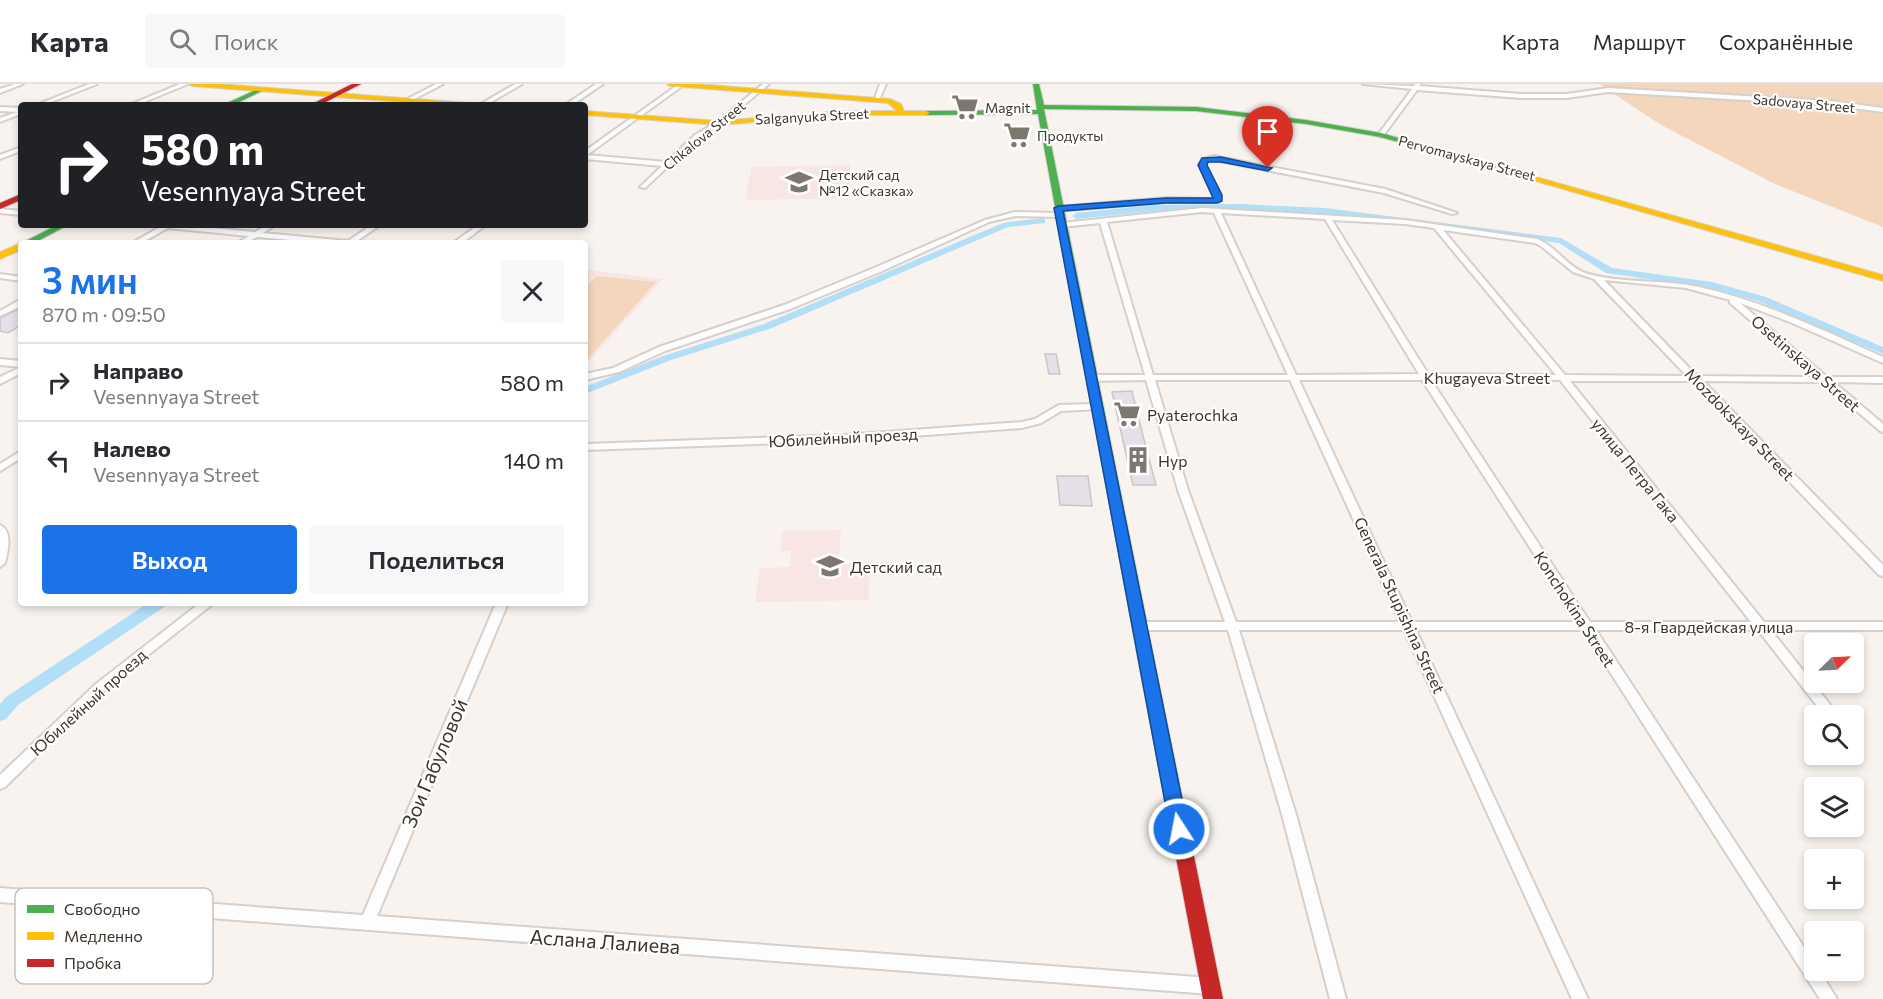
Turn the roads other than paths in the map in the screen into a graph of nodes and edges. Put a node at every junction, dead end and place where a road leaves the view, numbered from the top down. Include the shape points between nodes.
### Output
1 (20, 84) edge
2 (94, 84) edge
3 (185, 84) edge
4 (192, 84) edge
5 (358, 84) edge
6 (440, 84) edge
7 (519, 84) edge
8 (600, 84) edge
9 (670, 84) edge
10 (681, 84) edge
11 (883, 84) edge
12 (1036, 84) edge
13 (1366, 84) edge
14 (1416, 86) edge
15 (268, 87) edge
16 (762, 87) edge
17 (0, 91) edge
18 (334, 95) junction
19 (876, 100) junction
20 (47, 102) edge
21 (140, 102) edge
22 (234, 102) edge
23 (320, 102) edge
24 (394, 102) edge
25 (405, 102) edge
26 (487, 102) edge
27 (573, 102) edge
28 (0, 109) edge
29 (1039, 110) junction
30 (1883, 110) edge
31 (18, 111) edge
32 (18, 112) edge
33 (588, 113) edge
34 (902, 113) junction
35 (637, 117) junction
36 (0, 120) edge
37 (719, 123) junction
38 (1381, 135) junction
39 (18, 150) edge
40 (588, 153) edge
41 (2, 155) edge
42 (588, 155) edge
43 (18, 156) edge
44 (666, 164) junction
45 (643, 187) dead end
46 (18, 199) edge
47 (0, 209) edge
48 (18, 212) edge
49 (1217, 212) junction
50 (1454, 213) dead end
51 (1060, 216) junction
52 (1327, 217) junction
53 (1103, 221) junction
54 (1437, 227) junction
55 (58, 228) edge
56 (164, 228) edge
57 (198, 228) edge
58 (267, 228) edge
59 (372, 228) edge
60 (479, 228) edge
61 (257, 234) junction
62 (33, 240) edge
63 (142, 240) edge
64 (246, 240) edge
65 (318, 240) edge
66 (353, 240) edge
67 (461, 240) edge
68 (18, 247) edge
69 (0, 256) edge
70 (0, 276) edge
71 (1596, 277) junction
72 (1883, 278) edge
73 (18, 279) edge
74 (1728, 296) junction
75 (18, 305) edge
76 (0, 314) edge
77 (1883, 360) edge
78 (0, 362) edge
79 (18, 364) edge
80 (18, 371) edge
81 (588, 376) edge
82 (1295, 377) junction
83 (1425, 377) junction
84 (1091, 378) junction
85 (1150, 378) junction
86 (1563, 378) junction
87 (1695, 378) junction
88 (1824, 378) junction
89 (1883, 380) edge
90 (0, 381) edge
91 (1097, 407) junction
92 (1883, 429) edge
93 (588, 447) edge
94 (18, 456) edge
95 (0, 468) edge
96 (0, 528) edge
97 (0, 563) edge
98 (1883, 572) edge
99 (204, 606) edge
100 (500, 606) edge
101 (1139, 626) junction
102 (1232, 626) junction
103 (1761, 626) junction
104 (1883, 626) edge
105 (1410, 627) junction
106 (1587, 627) junction
107 (1824, 705) edge
108 (0, 783) edge
109 (0, 895) edge
110 (15, 896) edge
111 (213, 911) edge
112 (367, 923) junction
113 (1211, 992) edge
114 (1338, 999) edge
115 (1580, 999) edge
116 (1829, 999) edge

1 - 17 street
2 - 20 street
3 - 21 street
4 - 15 main road
5 - 18 main road
6 - 25 street
7 - 26 street
8 - 27 street
9 - 10 main road
10 - 16 main road
10 - 35 street
11 - 19 street
12 - 29 main road
13 - 14 street, Sadovaya Street
14 - 30 street, Sadovaya Street via 1521,96 1566,96 1608,90 1831,103
14 - 38 street
15 - 18 main road
15 - 22 main road
16 - 19 main road
16 - 37 street, Chkalova Street
18 - 23 main road
18 - 24 main road
19 - 34 main road via 895,103
28 - 31 street
29 - 34 main road, Salganyuka Street
29 - 38 main road, Pervomayskaya Street via 1197,109
29 - 51 main road
32 - 36 street
33 - 35 main road, Salganyuka Street
34 - 37 main road, Salganyuka Street via 815,114
35 - 37 main road, Salganyuka Street
35 - 40 street
37 - 44 street, Chkalova Street via 697,136
38 - 72 main road, Pervomayskaya Street
39 - 41 street
41 - 43 street
42 - 44 street
44 - 45 street, Chkalova Street
46 - 47 main road
47 - 48 street
49 - 52 street
49 - 53 street via 1184,210
49 - 82 street, Generala Stupishina Street
50 - 51 street via 1385,191 1214,158 1205,160 1203,165 1217,201 1166,200
51 - 53 street
51 - 81 street via 1016,214 987,221 787,306 616,370
51 - 84 main road
52 - 54 street
52 - 83 street, Konchokina Street
53 - 85 street
54 - 71 street via 1537,241 1575,271
54 - 86 street, улица Петра Гака
55 - 62 main road
56 - 63 street
57 - 61 street
58 - 61 street
59 - 66 street
60 - 67 street
61 - 64 street
61 - 65 street
68 - 69 main road
70 - 73 street
71 - 74 street via 1659,282
71 - 87 street, Mozdokskaya Street
74 - 77 street
74 - 88 street, Osetinskaya Street
75 - 76 street
78 - 79 street
80 - 90 street
82 - 83 street, Khugayeva Street
82 - 85 street, Khugayeva Street
82 - 105 street, Generala Stupishina Street
83 - 86 street, Khugayeva Street
83 - 106 street, Konchokina Street
84 - 85 street, Khugayeva Street
84 - 91 main road
85 - 102 street via 1183,490
86 - 87 street, Khugayeva Street
86 - 103 street, улица Петра Гака
87 - 88 street, Khugayeva Street
87 - 98 street, Mozdokskaya Street
88 - 89 street, Khugayeva Street
88 - 92 street, Osetinskaya Street
91 - 93 street, Юбилейный проезд via 1059,408 1038,421 1022,425 822,439
91 - 101 main road
94 - 95 street
96 - 97 street via 4,541
99 - 108 street, Юбилейный проезд via 100,687
100 - 112 street, Зои Габуловой
101 - 102 street, 8-я Гвардейская улица
101 - 113 main road
102 - 105 street, 8-я Гвардейская улица
102 - 114 street via 1290,818
103 - 104 street, 8-я Гвардейская улица
103 - 106 street, 8-я Гвардейская улица
103 - 107 street, улица Петра Гака
105 - 106 street, 8-я Гвардейская улица
105 - 115 street, Generala Stupishina Street
106 - 116 street, Konchokina Street
109 - 110 street, Аслана Лалиева
111 - 112 street, Аслана Лалиева
112 - 113 street, Аслана Лалиева

